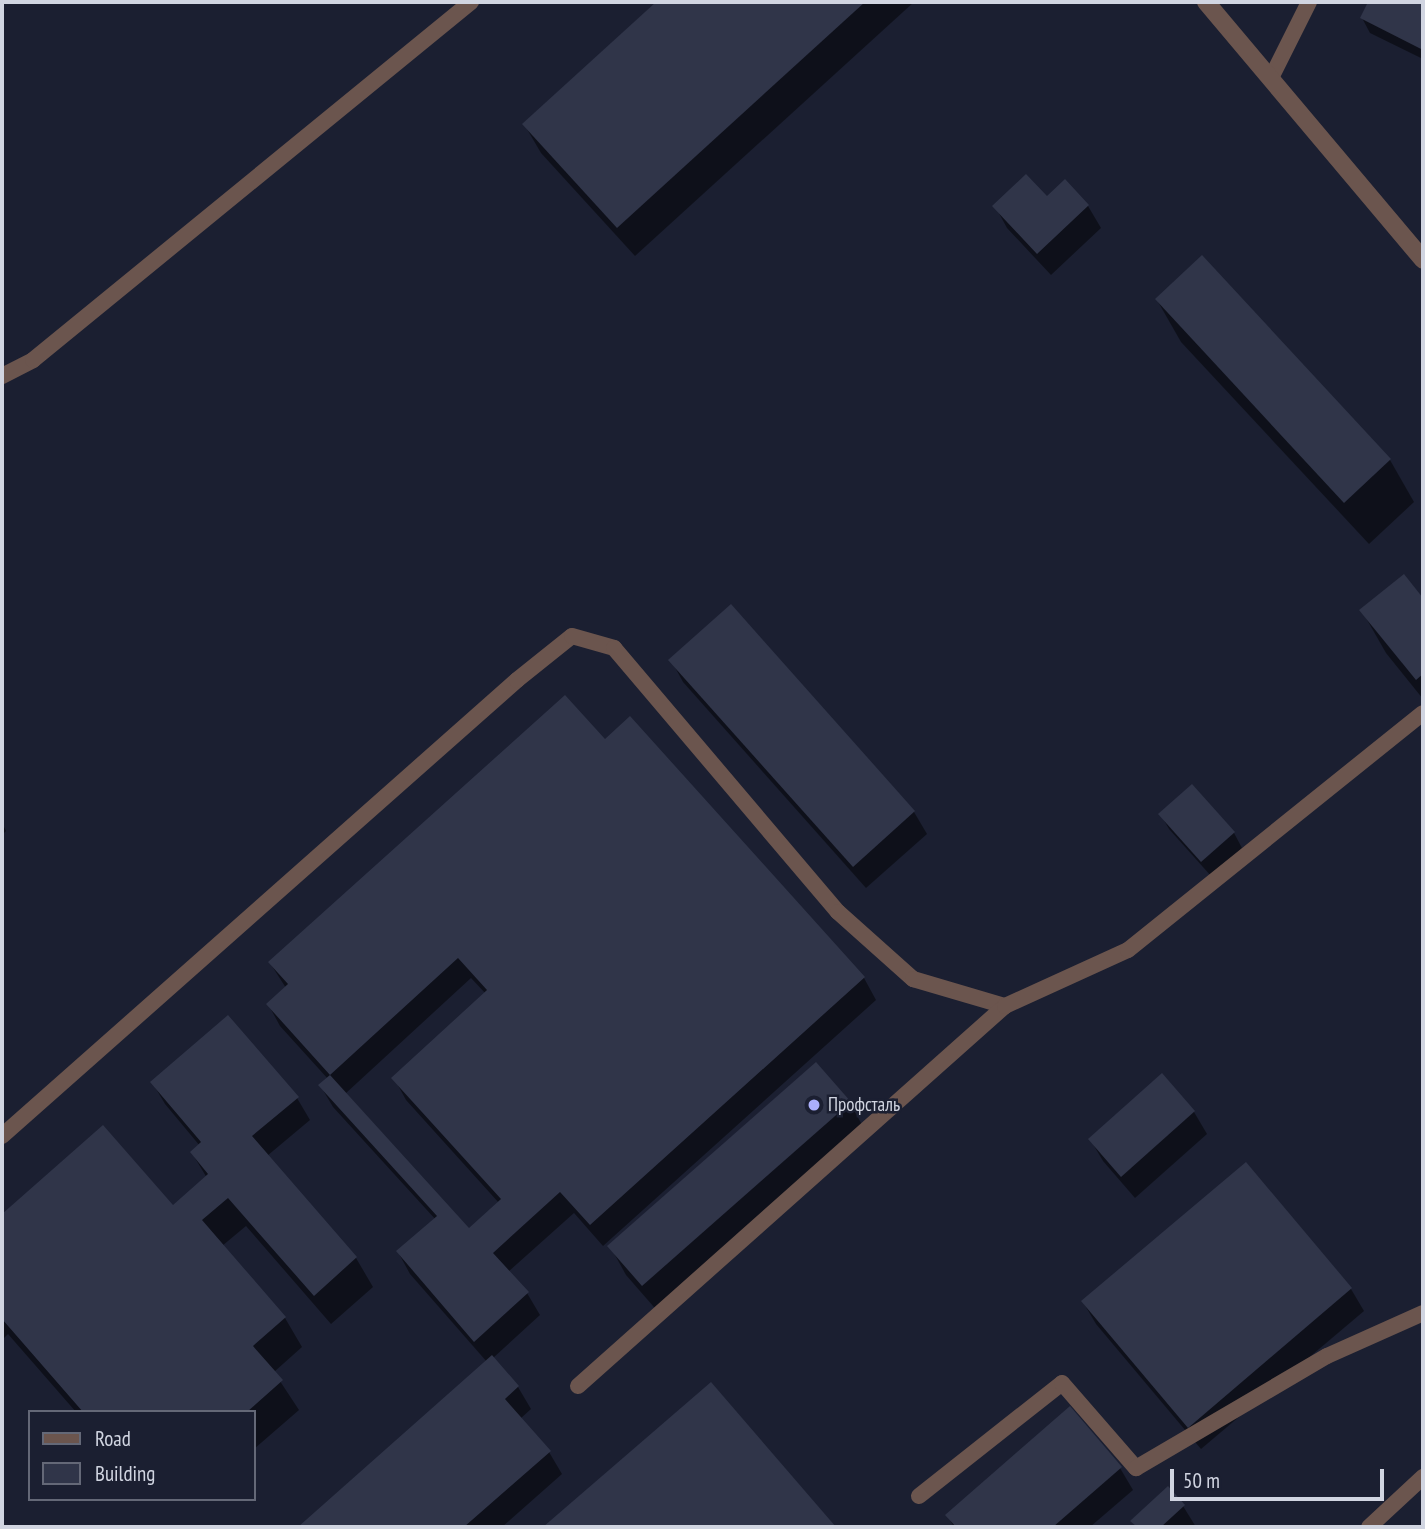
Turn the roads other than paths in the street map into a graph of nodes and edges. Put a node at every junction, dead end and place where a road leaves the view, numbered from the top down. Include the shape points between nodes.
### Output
1 (471, 2) edge
2 (1206, 2) edge
3 (1309, 2) edge
4 (1271, 78) junction
5 (1423, 260) edge
6 (2, 376) edge
7 (1423, 713) edge
8 (1005, 1006) junction
9 (2, 1136) edge
10 (1423, 1313) edge
11 (578, 1386) dead end
12 (1423, 1477) edge
13 (919, 1496) dead end
14 (1369, 1527) edge

1 - 6 lane via 33,360
2 - 4 street
3 - 4 lane
4 - 5 street
7 - 8 lane via 1128,950
8 - 9 lane via 913,979 838,912 614,648 572,636
8 - 11 lane
10 - 13 lane via 1327,1356 1136,1468 1062,1383
12 - 14 lane

